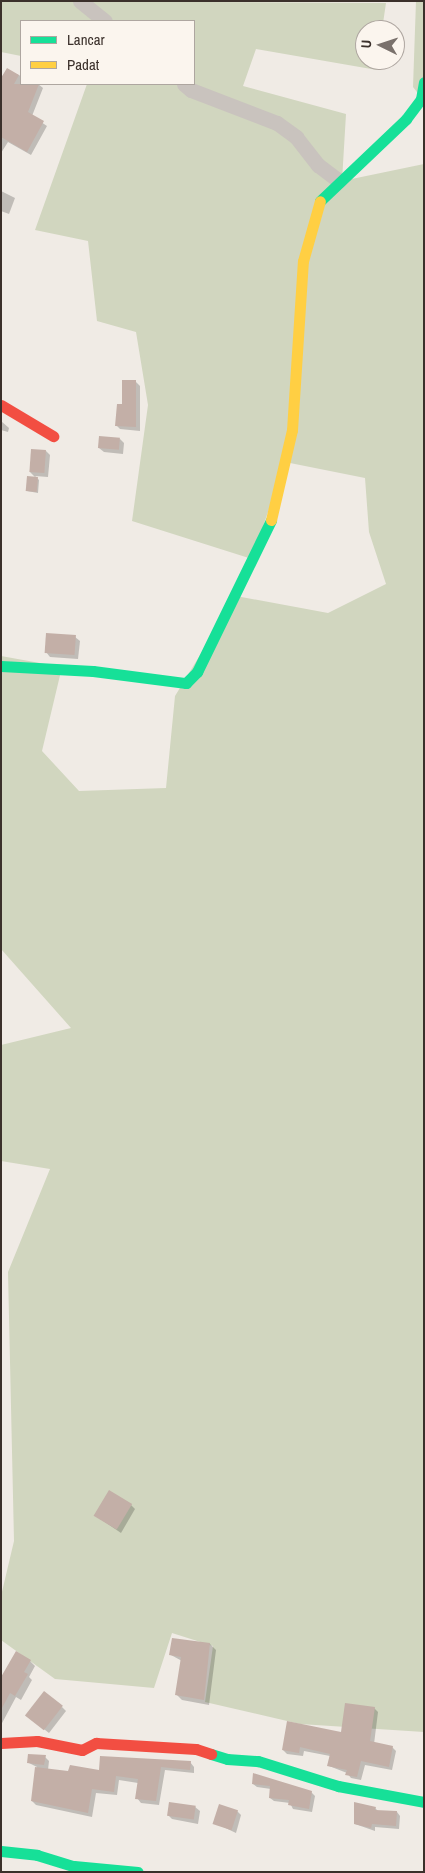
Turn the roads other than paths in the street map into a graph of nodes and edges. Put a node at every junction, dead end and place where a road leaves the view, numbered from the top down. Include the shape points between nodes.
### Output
1 (80, 1) edge
2 (104, 20) edge
3 (424, 82) edge
4 (185, 85) edge
5 (339, 181) junction
6 (1, 405) edge
7 (53, 436) dead end
8 (1, 666) edge
9 (1, 1743) edge
10 (424, 1802) edge
11 (1, 1851) edge
12 (138, 1872) edge

1 - 2 street
3 - 5 street via 421,99 406,119
4 - 5 street via 277,124 296,137 318,165
5 - 8 street via 320,200 304,261 292,430 270,525 197,672 186,683 172,683 93,671
6 - 7 street
9 - 10 street via 37,1741 82,1750 96,1743 196,1749 227,1760 258,1760 338,1786
11 - 12 street via 37,1855 74,1866

